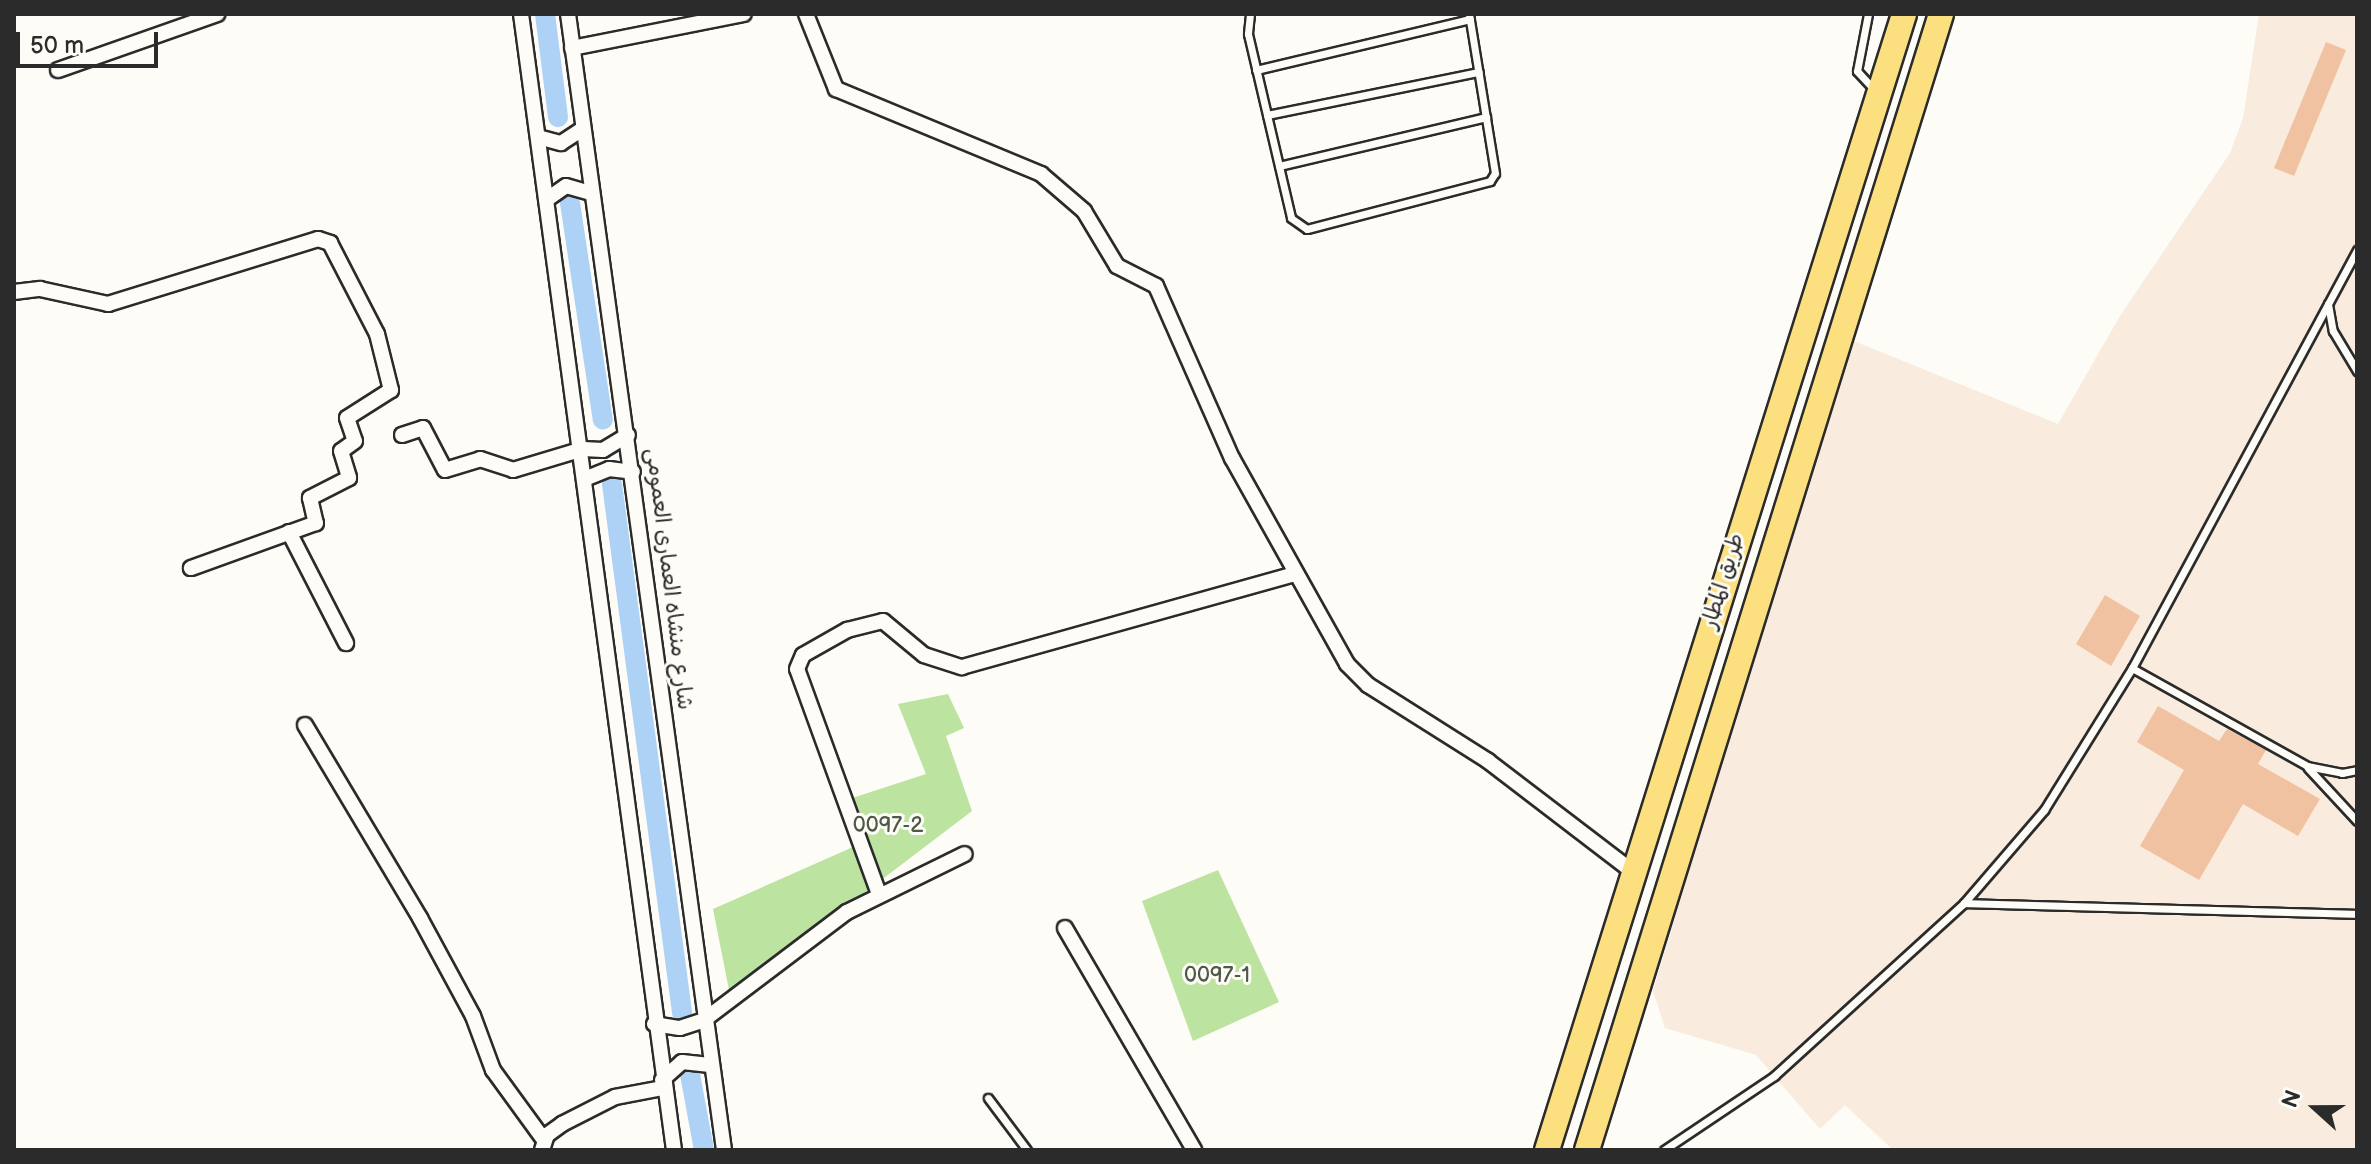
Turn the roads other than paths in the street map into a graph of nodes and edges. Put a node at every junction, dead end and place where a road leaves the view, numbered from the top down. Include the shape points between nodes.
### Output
1 (217, 14) edge
2 (521, 14) edge
3 (568, 14) edge
4 (744, 14) edge
5 (806, 14) edge
6 (1250, 14) edge
7 (1868, 14) edge
8 (1904, 14) edge
9 (1941, 14) edge
10 (1470, 17) edge
11 (177, 19) edge
12 (572, 48) junction
13 (58, 70) dead end
14 (1256, 70) junction
15 (1479, 72) junction
16 (1880, 92) junction
17 (1267, 115) junction
18 (1486, 117) junction
19 (581, 130) junction
20 (538, 137) junction
21 (1279, 166) junction
22 (590, 193) junction
23 (546, 200) junction
24 (2357, 250) edge
25 (14, 292) edge
26 (2328, 304) junction
27 (2357, 371) edge
28 (402, 435) dead end
29 (628, 435) junction
30 (583, 449) junction
31 (633, 472) junction
32 (587, 478) junction
33 (289, 532) junction
34 (191, 568) dead end
35 (1295, 574) junction
36 (346, 643) dead end
37 (2132, 668) junction
38 (305, 725) dead end
39 (2307, 766) junction
40 (2357, 770) edge
41 (2357, 821) edge
42 (965, 854) dead end
43 (1633, 872) junction
44 (879, 894) junction
45 (1964, 903) junction
46 (2357, 914) edge
47 (1065, 928) dead end
48 (704, 1020) junction
49 (654, 1024) junction
50 (710, 1065) junction
51 (663, 1084) junction
52 (988, 1098) dead end
53 (543, 1145) edge
54 (674, 1150) edge
55 (724, 1150) edge
56 (1027, 1150) edge
57 (1194, 1150) edge
58 (1547, 1150) edge
59 (1587, 1150) edge
60 (1664, 1150) edge

1 - 11 street
2 - 20 street
3 - 12 street, شارع منشاه العمارى العمومى
4 - 12 street
5 - 35 street via 836,89 1041,174 1084,211 1117,266 1156,286 1232,458
6 - 14 lane via 1248,34
7 - 16 lane via 1857,71
8 - 16 main road, طريق المطار
9 - 59 main road, طريق المطار
10 - 14 lane
10 - 15 lane
11 - 13 street
12 - 19 street, شارع منشاه العمارى العمومى
14 - 17 lane
15 - 17 lane
15 - 18 lane
16 - 43 main road, طريق المطار
17 - 21 lane
18 - 21 lane
18 - 21 lane via 1495,173 1490,181 1315,228 1291,218
19 - 20 street via 561,143
19 - 22 street, شارع منشاه العمارى العمومى
20 - 23 street
22 - 23 street via 566,186
22 - 29 street, شارع منشاه العمارى العمومى
23 - 30 street
24 - 26 lane
25 - 33 street via 40,289 108,304 318,239 330,243 377,334 392,386 347,418 355,441 341,451 349,479 310,498 316,523
26 - 27 lane via 2333,331
26 - 37 lane
28 - 30 street via 423,428 445,470 480,459 513,470
29 - 30 street via 603,450
29 - 31 street, شارع منشاه العمارى العمومى
30 - 32 street
31 - 32 street via 609,469
31 - 48 street, شارع منشاه العمارى العمومى
32 - 49 street
33 - 34 street
33 - 36 street
35 - 43 street via 1347,664 1368,685 1488,761
35 - 44 street via 962,667 924,655 883,621 847,630 803,655 797,669
37 - 39 lane
37 - 45 lane via 2044,810
38 - 53 street via 420,918 473,1016 493,1070
39 - 40 lane via 2342,773
39 - 41 lane
42 - 44 street
43 - 58 main road, طريق المطار
44 - 48 street via 816,933
45 - 46 lane
45 - 60 lane via 1774,1076
47 - 57 street
48 - 49 street via 680,1028
48 - 50 street, شارع منشاه العمارى العمومى
49 - 51 street
50 - 51 street via 682,1062
50 - 55 street, شارع منشاه العمارى العمومى
51 - 53 street via 615,1097 562,1124
51 - 54 street
52 - 56 lane

